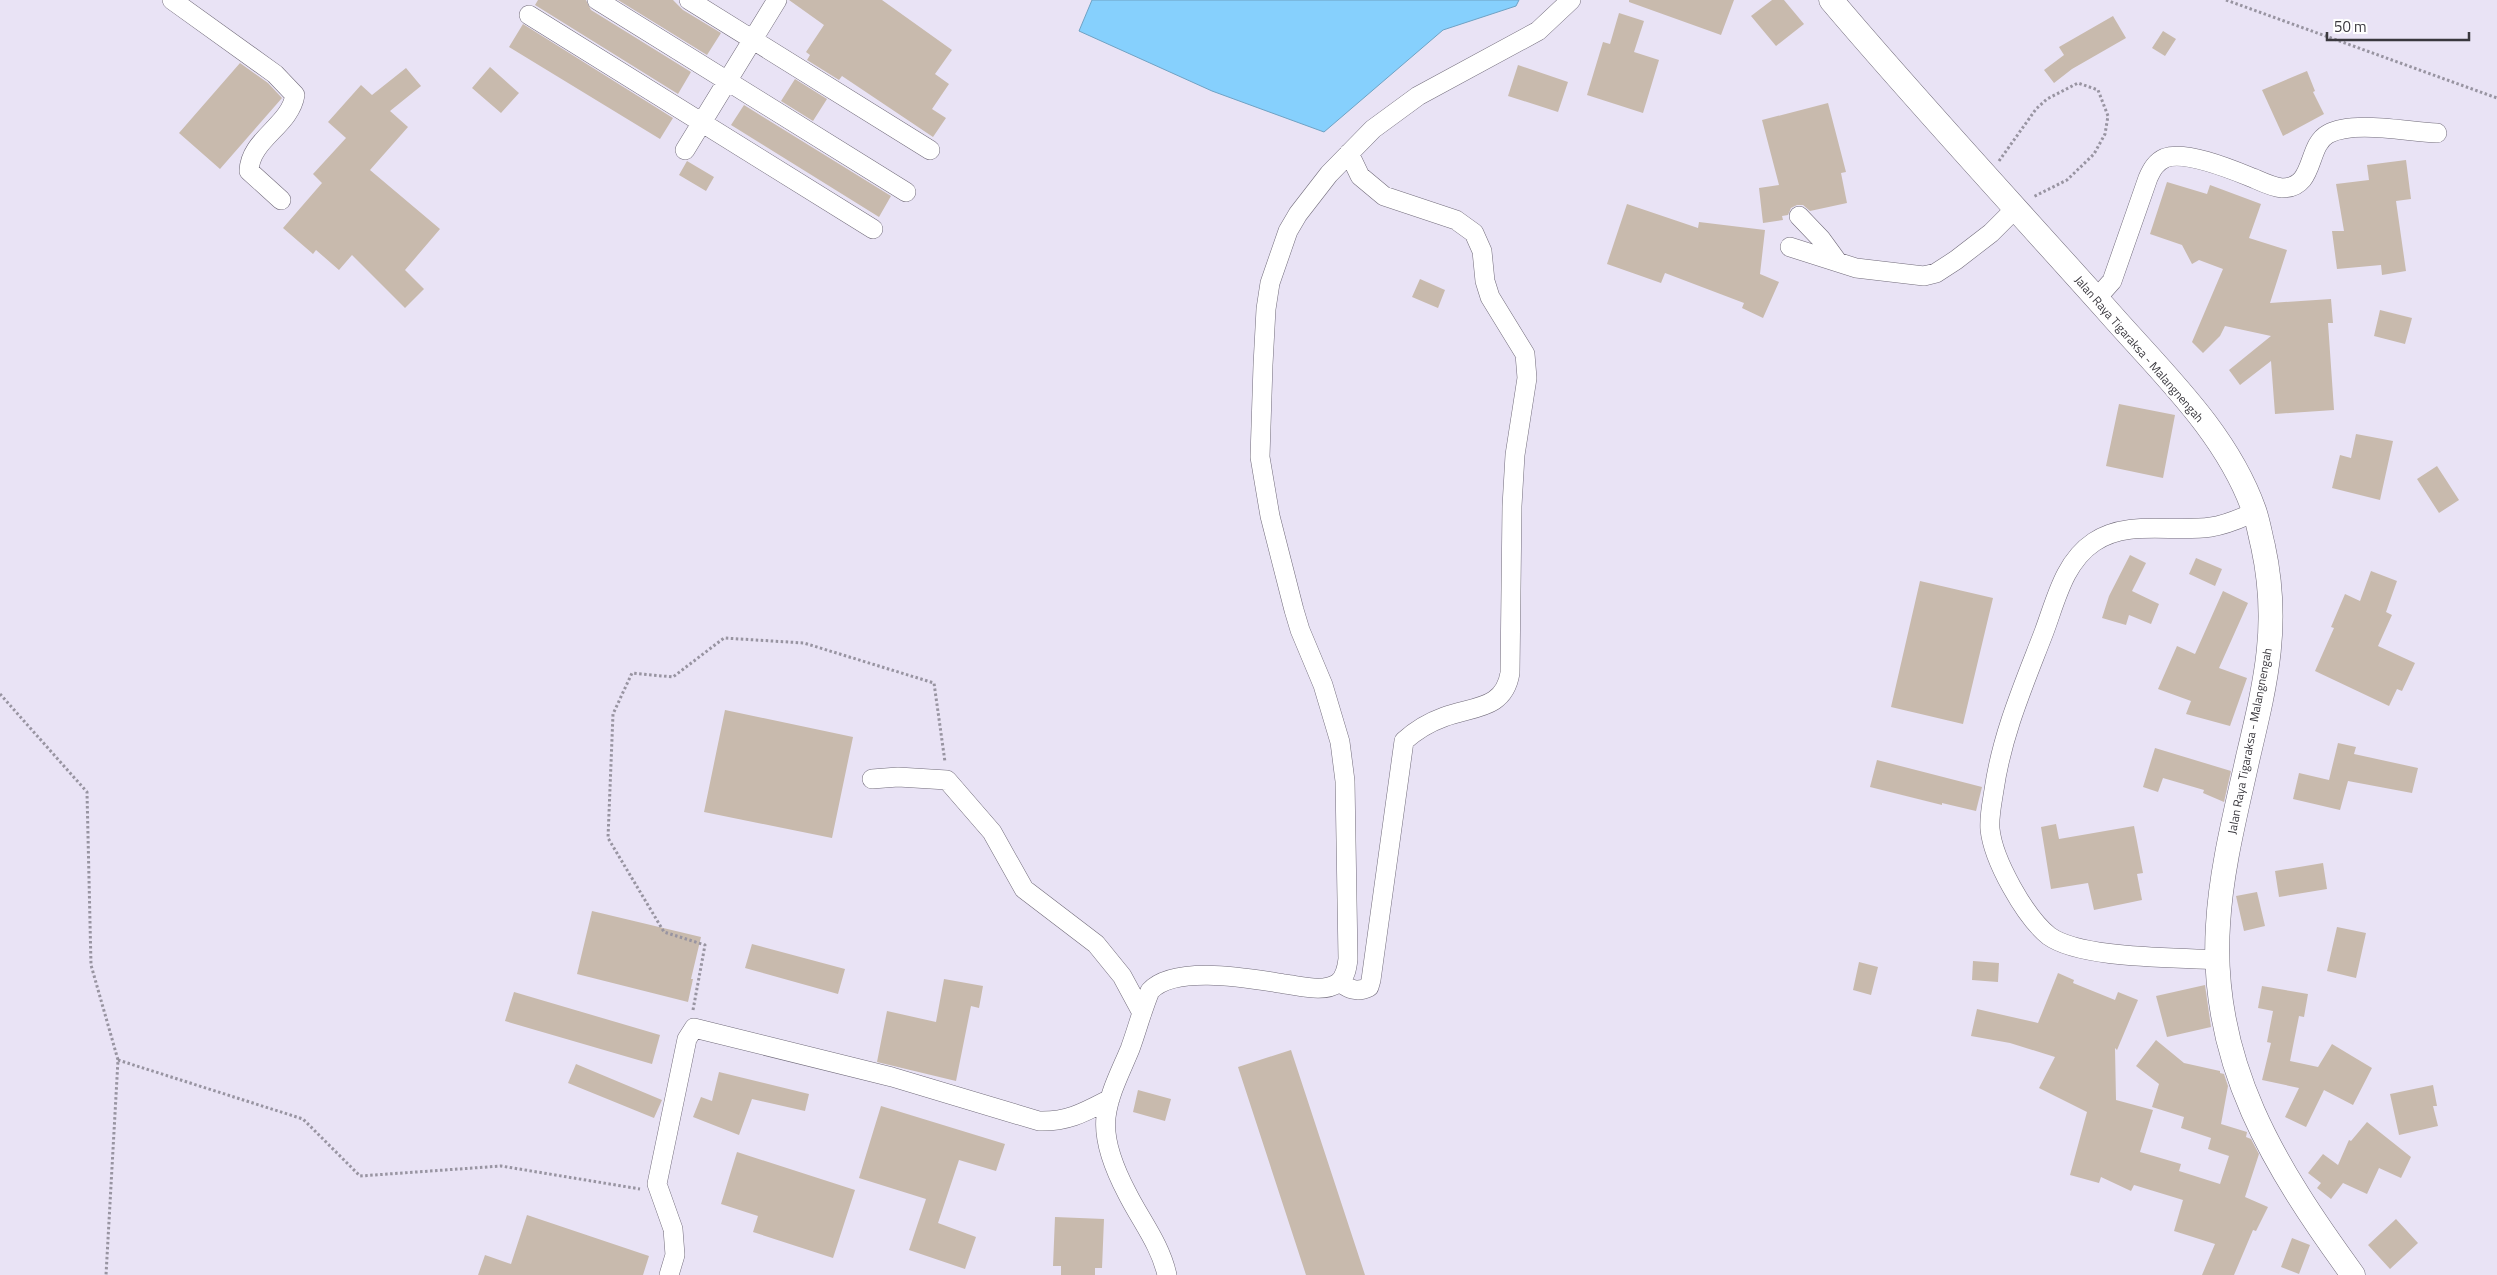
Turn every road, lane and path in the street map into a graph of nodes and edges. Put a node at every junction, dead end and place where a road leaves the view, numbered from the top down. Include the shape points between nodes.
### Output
1 (172, 0) edge
2 (597, 0) edge
3 (689, 0) edge
4 (777, 0) edge
5 (1571, 0) edge
6 (1831, 0) edge
7 (2226, 0) edge
8 (529, 15) dead end
9 (753, 40) junction
10 (730, 80) junction
11 (2497, 98) edge
12 (703, 123) junction
13 (2437, 133) dead end
14 (685, 150) dead end
15 (930, 150) dead end
16 (1349, 153) junction
17 (1988, 178) junction
18 (906, 192) dead end
19 (281, 200) dead end
20 (2016, 208) junction
21 (1799, 216) dead end
22 (873, 229) dead end
23 (1790, 247) dead end
24 (1837, 261) junction
25 (2096, 299) junction
26 (2255, 512) junction
27 (0, 694) edge
28 (872, 779) dead end
29 (947, 780) junction
30 (2217, 960) junction
31 (1339, 982) junction
32 (1142, 1013) junction
33 (689, 1033) junction
34 (118, 1060) junction
35 (1110, 1099) junction
36 (658, 1193) junction
37 (106, 1275) edge
38 (669, 1275) edge
39 (1167, 1275) edge
40 (2353, 1275) edge

1 - 19 street via 275,74 295,95 293,106 253,152 249,162 249,171
2 - 10 street
3 - 9 street
4 - 9 street
5 - 16 street via 1538,31 1418,96 1373,129
6 - 17 main road, Jalan Raya Tigaraksa - Malangnengah via 1910,94
7 - 11 path
8 - 12 street
9 - 10 street
9 - 15 street
10 - 12 street
10 - 18 street
12 - 14 street
12 - 22 street
13 - 25 street via 2358,127 2335,131 2322,138 2303,178 2284,188 2185,157 2165,158 2153,168 2112,280
16 - 31 street via 1298,214 1288,231 1270,283 1260,442 1264,488 1286,584 1340,742 1349,942 1346,972
16 - 31 street via 1360,176 1384,196 1456,220 1474,233 1482,251 1490,297 1521,346 1527,370 1515,455 1512,506 1509,681 1499,698 1446,716 1404,741 1372,980 1362,991 1350,990
17 - 20 main road, Jalan Raya Tigaraksa - Malangnengah
17 - 20 path via 2036,109 2047,99 2078,83 2098,90 2108,116 2105,134 2094,154 2067,180
20 - 24 street via 1970,250 1930,274 1918,276 1865,270
20 - 25 main road, Jalan Raya Tigaraksa - Malangnengah
21 - 24 street
23 - 24 street
25 - 26 main road, Jalan Raya Tigaraksa - Malangnengah via 2218,440 2236,468
26 - 30 main road, Jalan Raya Tigaraksa - Malangnengah via 2270,579 2272,630 2262,698 2238,800 2223,886
26 - 30 street via 2211,528 2164,527 2125,531 2094,541 2082,552 2061,585 2016,702 2004,738 1992,802 1990,828 1994,847 2024,905 2049,936 2065,944 2099,952
27 - 34 path via 87,792 91,965
28 - 29 street
29 - 32 street via 992,832 1024,889 1096,944 1122,976
29 - 33 path via 934,683 804,643 724,638 673,677 632,673 613,714 608,838 664,932 705,945
30 - 40 main road, Jalan Raya Tigaraksa - Malangnengah via 2222,1017 2238,1081 2267,1142 2302,1202
31 - 32 street via 1329,988 1312,988 1225,977 1172,978 1150,991
32 - 35 street
33 - 35 street via 694,1028 699,1029 892,1077 1039,1121 1066,1120
33 - 36 street via 658,1176
34 - 36 path via 303,1119 360,1176 501,1166
34 - 37 path
35 - 39 street via 1106,1127 1113,1161 1127,1194 1153,1235
36 - 38 street via 673,1229 675,1255

